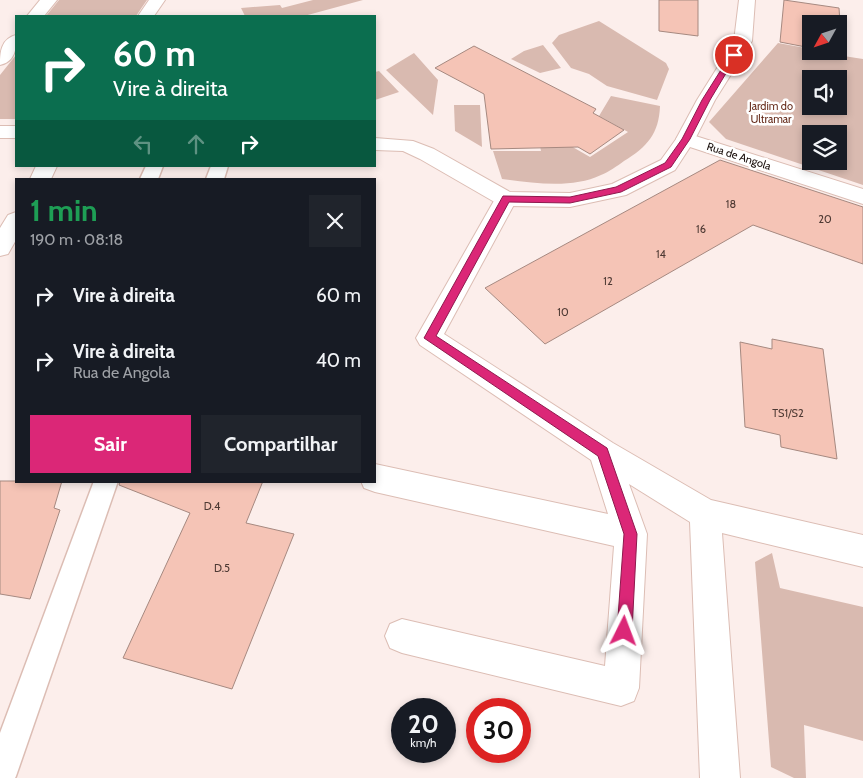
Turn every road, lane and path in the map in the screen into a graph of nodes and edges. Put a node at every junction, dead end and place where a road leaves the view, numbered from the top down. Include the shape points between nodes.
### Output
1 (49, 0) edge
2 (157, 0) edge
3 (747, 0) edge
4 (36, 15) edge
5 (147, 15) edge
6 (15, 41) edge
7 (0, 60) edge
8 (0, 132) edge
9 (15, 132) edge
10 (686, 139) junction
11 (376, 144) edge
12 (863, 197) edge
13 (506, 198) junction
14 (15, 222) edge
15 (0, 248) edge
16 (603, 452) junction
17 (376, 478) edge
18 (105, 483) edge
19 (705, 514) junction
20 (631, 534) junction
21 (863, 551) edge
22 (402, 636) dead end
23 (0, 776) edge
24 (720, 778) edge

1 - 4 street
2 - 5 street
3 - 10 street via 743,41
6 - 7 street
8 - 9 street
10 - 12 street, Rua de Angola
10 - 13 street via 668,165 618,190 570,200
11 - 13 street via 406,145
13 - 16 street via 430,338
14 - 15 street
16 - 19 street
16 - 20 street
17 - 20 street
18 - 23 lane
19 - 21 street
19 - 24 street
20 - 22 street via 621,688

